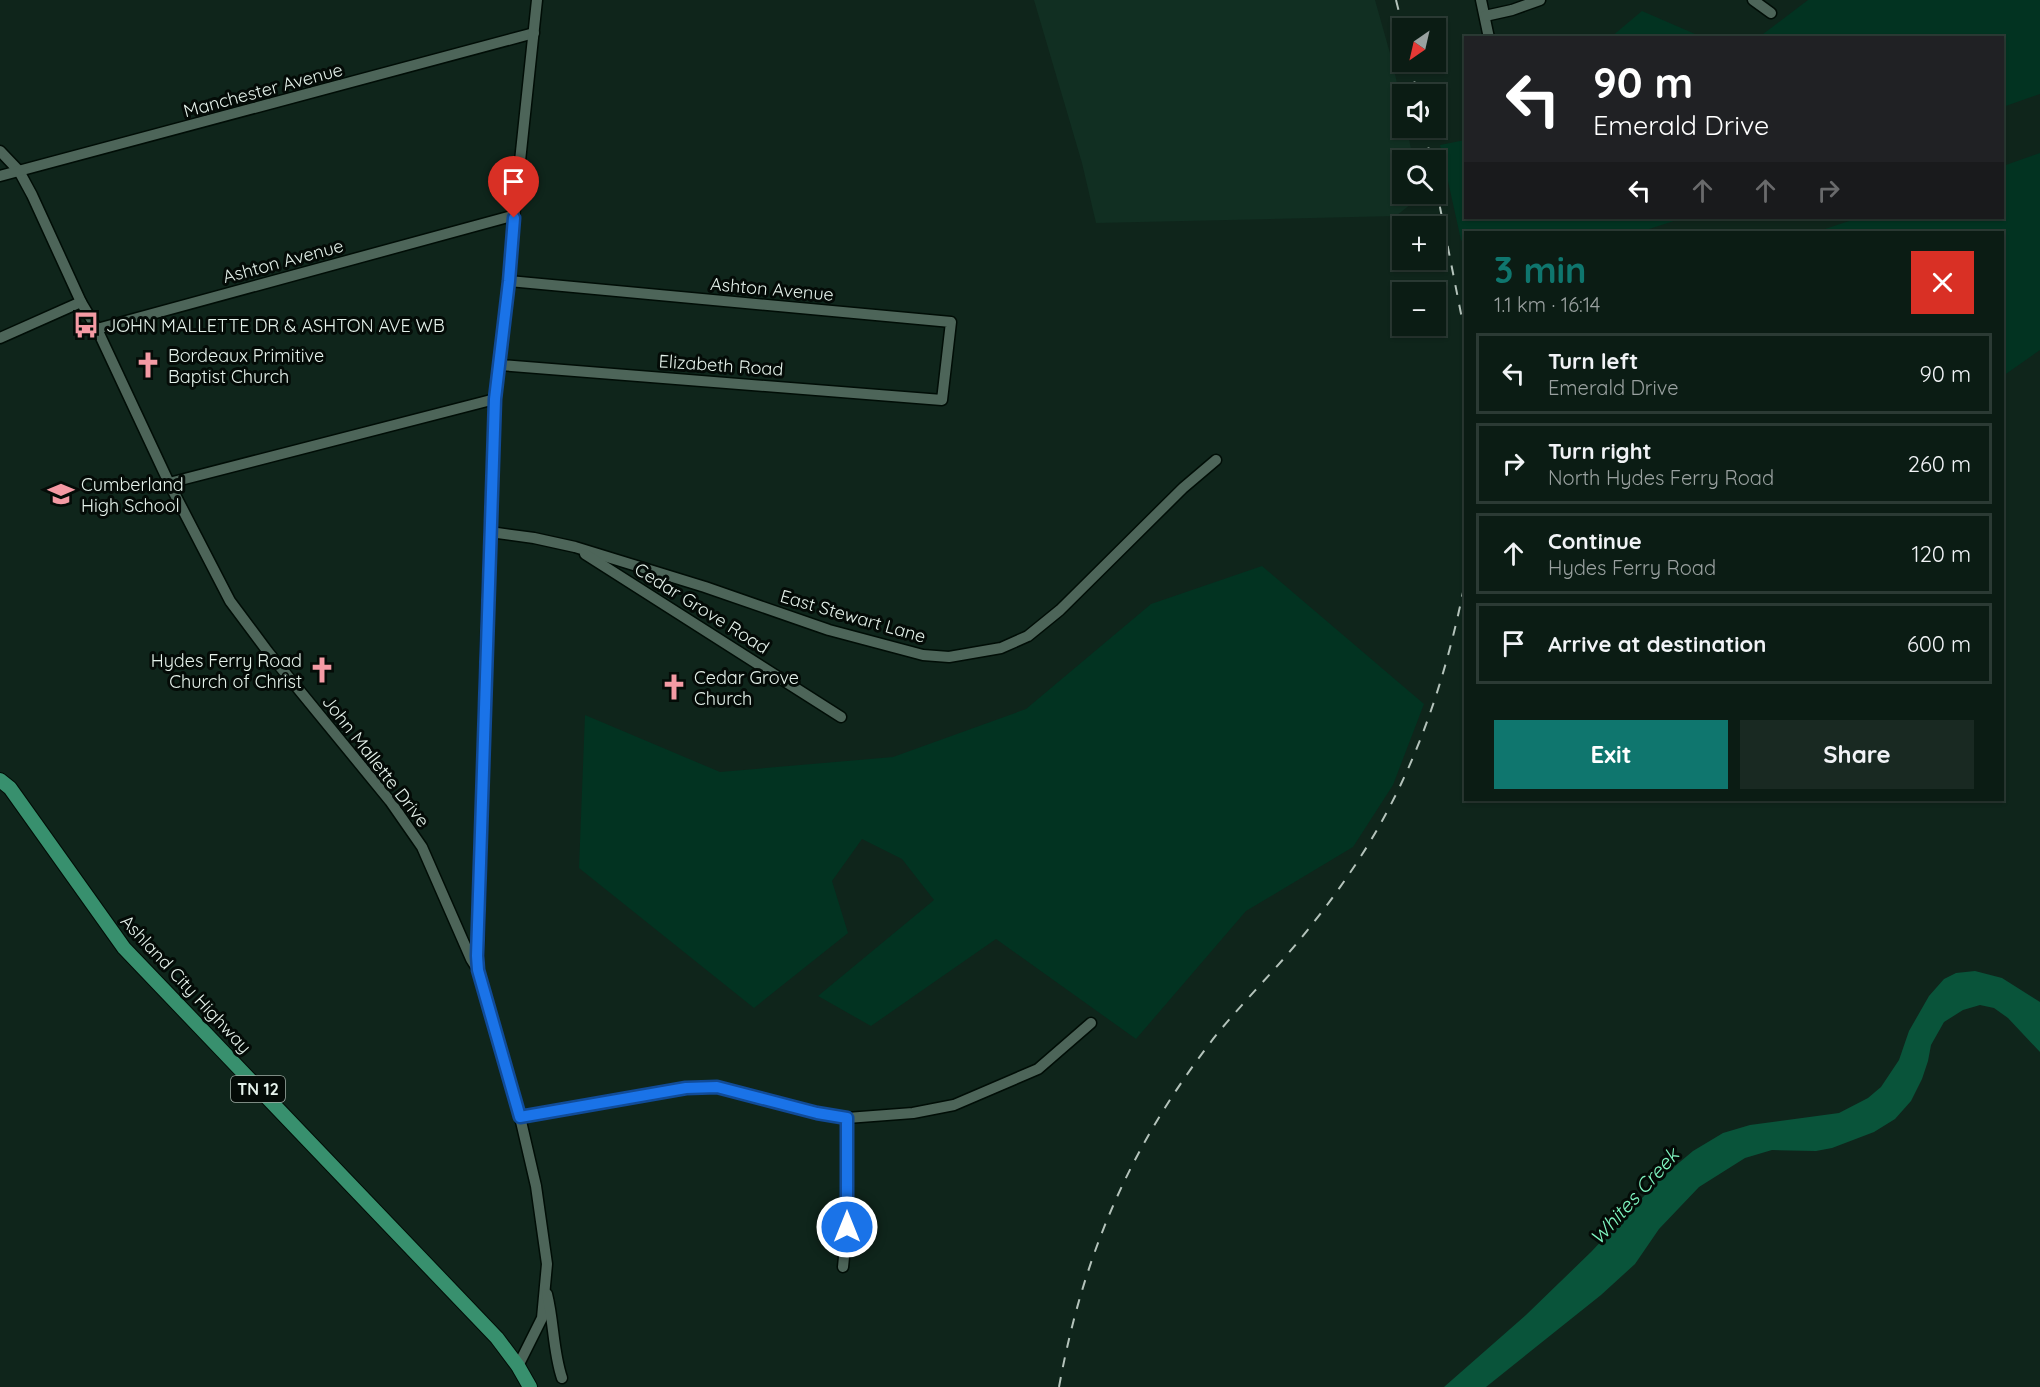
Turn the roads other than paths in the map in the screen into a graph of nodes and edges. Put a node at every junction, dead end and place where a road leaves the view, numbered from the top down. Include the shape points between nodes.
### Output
1 (537, 0) edge
2 (1482, 0) edge
3 (1540, 0) edge
4 (1753, 0) edge
5 (1771, 13) dead end
6 (1485, 16) junction
7 (534, 33) junction
8 (1489, 36) edge
9 (0, 151) edge
10 (19, 171) junction
11 (0, 176) edge
12 (514, 218) junction
13 (509, 281) junction
14 (81, 302) junction
15 (97, 329) junction
16 (0, 338) edge
17 (500, 365) junction
18 (495, 399) junction
19 (940, 400) joint
20 (1216, 460) dead end
21 (169, 483) junction
22 (490, 532) junction
23 (575, 548) junction
24 (841, 717) dead end
25 (0, 780) edge
26 (478, 970) junction
27 (1091, 1023) dead end
28 (520, 1117) junction
29 (847, 1118) junction
30 (843, 1267) dead end
31 (545, 1285) junction
32 (518, 1366) junction
33 (562, 1378) dead end
34 (530, 1387) edge

1 - 7 street
2 - 6 street
3 - 6 street
4 - 5 street
6 - 8 street
7 - 10 street, Manchester Avenue
7 - 12 street
9 - 10 street, John Mallette Drive
10 - 11 street, Manchester Avenue
10 - 14 street, John Mallette Drive
12 - 13 street
12 - 15 street, Ashton Avenue
13 - 17 street
13 - 19 street, Ashton Avenue via 951,322
14 - 15 street, John Mallette Drive
14 - 16 street
15 - 21 street, John Mallette Drive
17 - 18 street
17 - 19 street, Elizabeth Road
18 - 21 street
18 - 22 street
20 - 23 street, East Stewart Lane via 1028,636 1001,648 973,654 923,655 879,644
21 - 26 street, John Mallette Drive via 230,601 390,801 422,847
22 - 23 street, East Stewart Lane
22 - 26 street
23 - 24 street, Cedar Grove Road
25 - 32 main road, Ashland City Highway / TN 12 via 10,788 124,948 497,1338
26 - 28 street
27 - 29 street via 1038,1069 954,1105
28 - 29 street via 686,1088 717,1087
28 - 31 street via 536,1186
29 - 30 street
31 - 32 street via 542,1318
31 - 33 street
32 - 34 main road, Ashland City Highway / TN 12

